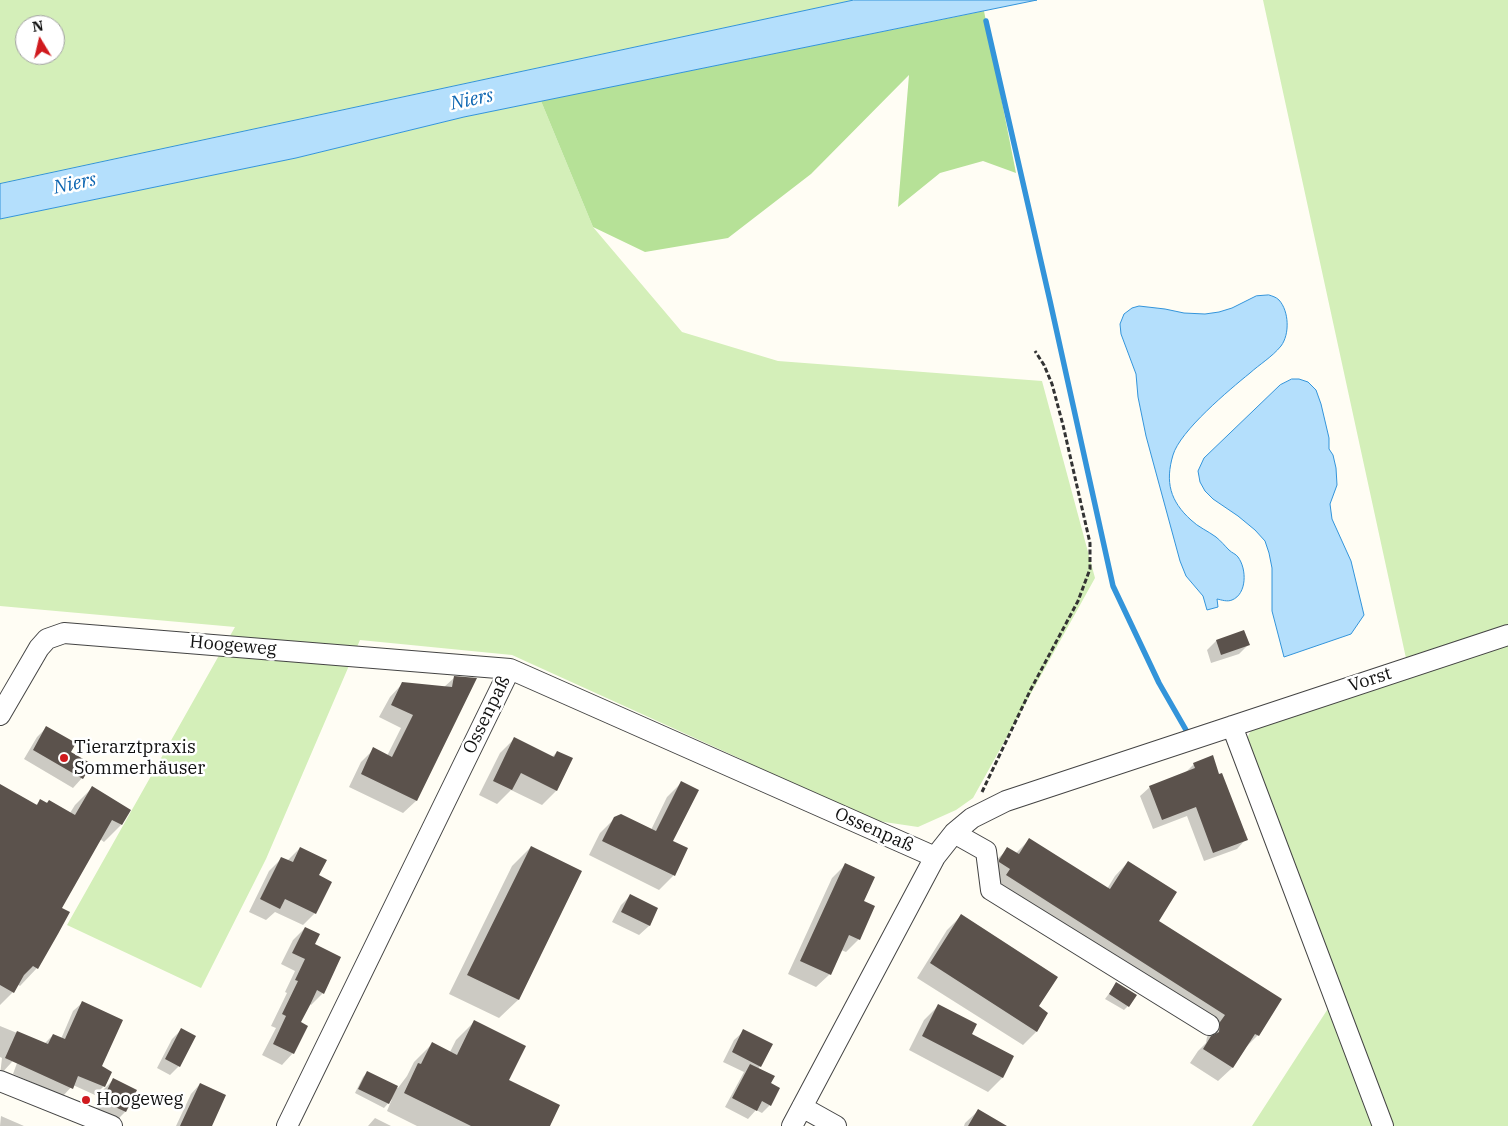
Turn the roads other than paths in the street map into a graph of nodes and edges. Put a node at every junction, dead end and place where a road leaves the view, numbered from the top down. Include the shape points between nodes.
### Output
1 (1508, 635) edge
2 (510, 669) junction
3 (0, 715) edge
4 (1232, 726) junction
5 (954, 833) junction
6 (935, 857) junction
7 (1208, 1025) dead end
8 (0, 1081) edge
9 (802, 1107) junction
10 (112, 1126) edge
11 (287, 1126) edge
12 (792, 1126) edge
13 (836, 1126) edge
14 (1383, 1126) edge

1 - 4 street, Vorst
2 - 3 street, Hoogeweg via 64,633 47,639 39,648
2 - 6 street, Ossenpaß
2 - 11 street, Ossenpaß
4 - 5 street, Ossenpaß via 1006,801 972,818
4 - 14 street
5 - 6 street, Ossenpaß
5 - 7 street via 986,851 991,890
6 - 9 street, Ossenpaß
8 - 10 street
9 - 12 street, Ossenpaß
9 - 13 street

